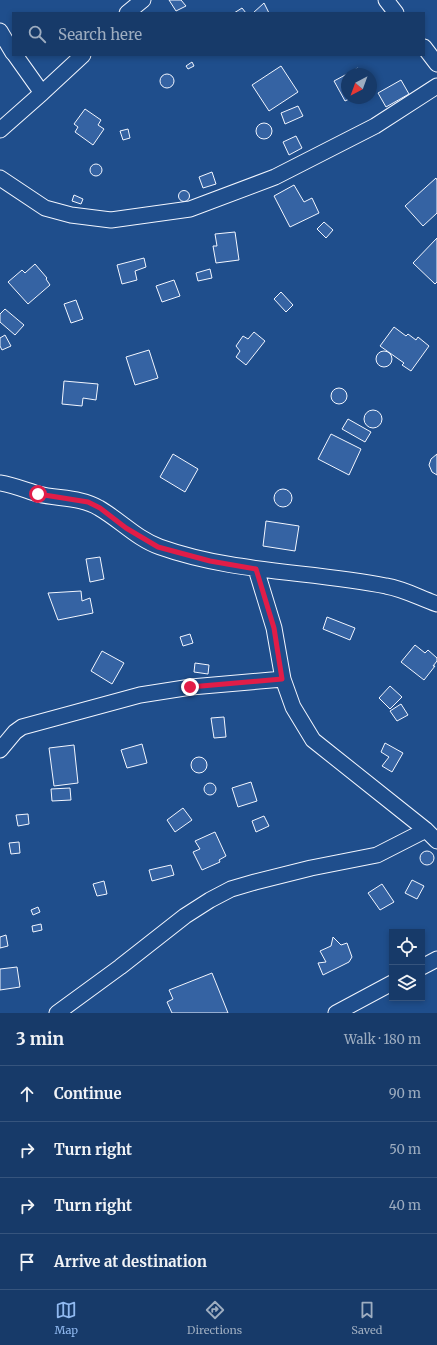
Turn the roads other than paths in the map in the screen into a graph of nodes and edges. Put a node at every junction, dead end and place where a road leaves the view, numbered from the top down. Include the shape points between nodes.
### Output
1 (143, 0) edge
2 (386, 0) edge
3 (128, 12) edge
4 (395, 12) edge
5 (0, 31) edge
6 (425, 49) edge
7 (12, 51) edge
8 (15, 56) edge
9 (82, 56) edge
10 (437, 64) edge
11 (437, 86) edge
12 (42, 93) junction
13 (0, 130) edge
14 (0, 178) edge
15 (0, 483) edge
16 (256, 569) junction
17 (437, 604) edge
18 (282, 679) junction
19 (0, 750) edge
20 (426, 830) junction
21 (437, 841) edge
22 (437, 959) edge
23 (425, 965) edge
24 (389, 985) edge
25 (57, 1013) edge
26 (336, 1013) edge

1 - 3 street
2 - 4 street
5 - 7 street
6 - 10 street
8 - 12 street
9 - 12 street
11 - 14 street via 375,126 275,177 190,209 111,220 71,215 45,208
12 - 13 street
15 - 16 street via 38,494 88,502 158,547 210,561
16 - 17 street via 388,586
16 - 18 street via 274,628
18 - 19 street via 190,687 140,695 22,727
18 - 20 street via 293,707 313,740
20 - 21 street
20 - 25 street via 377,855 312,868 231,889 185,916
22 - 23 street
24 - 26 street

